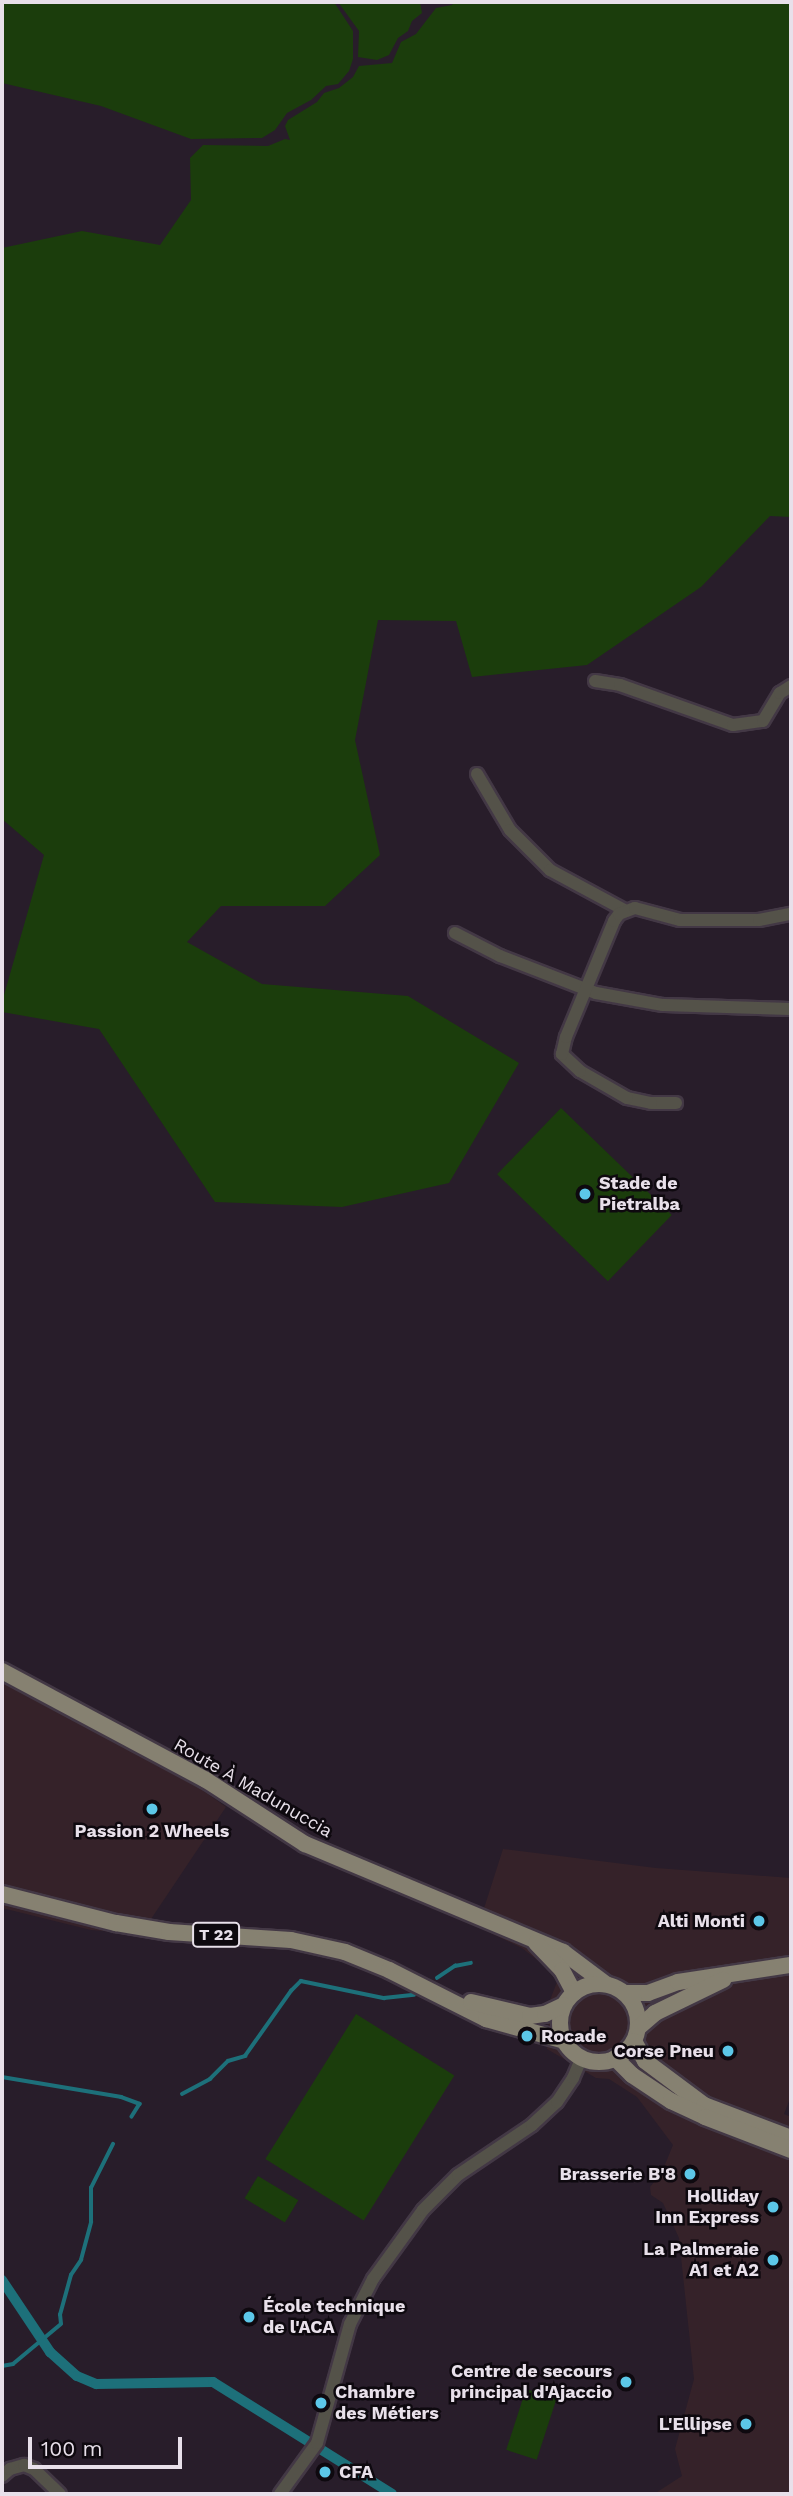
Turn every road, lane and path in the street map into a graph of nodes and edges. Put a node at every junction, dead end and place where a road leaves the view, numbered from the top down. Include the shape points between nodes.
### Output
1 (595, 681) dead end
2 (791, 686) edge
3 (477, 774) dead end
4 (626, 911) junction
5 (791, 914) edge
6 (455, 933) dead end
7 (586, 990) junction
8 (791, 1009) edge
9 (676, 1103) dead end
10 (2, 1671) edge
11 (2, 1894) edge
12 (532, 1939) junction
13 (791, 1965) edge
14 (741, 1971) junction
15 (606, 1984) junction
16 (425, 1987) junction
17 (625, 1993) junction
18 (569, 1999) junction
19 (636, 2034) junction
20 (565, 2041) junction
21 (582, 2057) junction
22 (615, 2058) junction
23 (791, 2138) edge
24 (791, 2150) edge
25 (2, 2476) edge
26 (60, 2494) edge
27 (280, 2494) edge

1 - 2 street via 620,685 733,725 763,721 780,693
3 - 4 street via 510,830 550,870
4 - 5 street via 635,908 680,920 760,920
4 - 7 street via 614,921
6 - 7 street via 499,956
7 - 8 street via 663,1005
7 - 9 street via 562,1054 627,1098
10 - 12 main road, Route À Madunuccia via 206,1780 305,1844
11 - 16 main road, T 22 via 169,1932 291,1940 345,1952
12 - 15 main road, Route À Madunuccia via 563,1952
12 - 18 main road, Route À Madunuccia via 562,1970
13 - 14 main road
14 - 17 main road via 678,1982 648,1993
14 - 19 main road via 655,2013
15 - 17 main road
15 - 18 main road via 583,1987
16 - 18 main road, T 22 via 484,2008 530,2016 545,2014
16 - 20 main road, T 22 via 486,2019
17 - 19 main road via 636,2010
18 - 20 main road via 560,2024
19 - 22 main road
19 - 23 main road via 645,2061 704,2105
20 - 21 main road
21 - 22 main road via 593,2061
21 - 27 street via 557,2102 532,2125 458,2175 423,2210 373,2279 350,2324 315,2446
22 - 24 main road via 671,2101
25 - 26 street via 23,2465 34,2469

